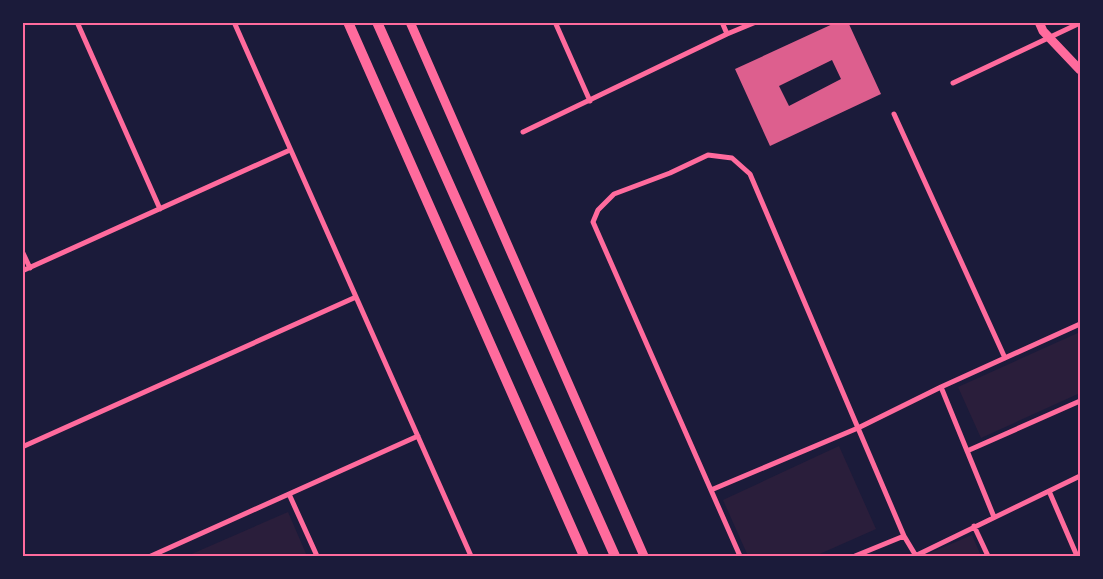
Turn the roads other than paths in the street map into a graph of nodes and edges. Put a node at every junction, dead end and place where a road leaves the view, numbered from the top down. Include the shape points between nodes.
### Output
1 (77, 22) edge
2 (234, 22) edge
3 (348, 22) edge
4 (377, 22) edge
5 (410, 22) edge
6 (555, 22) edge
7 (722, 22) edge
8 (756, 22) edge
9 (1039, 22) edge
10 (1080, 23) edge
11 (727, 34) junction
12 (1049, 37) junction
13 (1080, 70) edge
14 (952, 83) dead end
15 (590, 101) junction
16 (894, 114) dead end
17 (523, 132) dead end
18 (290, 150) junction
19 (160, 209) junction
20 (22, 251) edge
21 (30, 268) junction
22 (22, 271) edge
23 (356, 297) junction
24 (1080, 324) edge
25 (1005, 358) junction
26 (941, 387) junction
27 (1080, 400) edge
28 (858, 428) junction
29 (418, 436) junction
30 (22, 447) edge
31 (967, 451) junction
32 (1080, 476) edge
33 (711, 490) junction
34 (1049, 491) junction
35 (289, 494) junction
36 (994, 516) junction
37 (974, 526) junction
38 (904, 536) junction
39 (159, 555) edge
40 (151, 556) edge
41 (317, 556) edge
42 (471, 556) edge
43 (584, 556) edge
44 (615, 556) edge
45 (644, 556) edge
46 (740, 556) edge
47 (855, 556) edge
48 (916, 556) edge
49 (988, 556) edge
50 (1077, 556) edge

1 - 19 street
2 - 18 street
3 - 43 main road
4 - 44 main road
5 - 45 street
6 - 15 street
7 - 11 street
8 - 11 street
9 - 12 street
10 - 12 street
11 - 15 street
12 - 13 street
12 - 14 street
15 - 17 street
16 - 25 street
18 - 19 street
18 - 23 street
19 - 21 street
20 - 21 street
21 - 22 street
23 - 29 street
23 - 30 street
24 - 25 street
25 - 26 street
26 - 28 street
26 - 31 street
27 - 31 street
28 - 33 street
28 - 33 street via 750,174 732,158 708,155 614,194 598,210 594,222
28 - 38 street
29 - 35 street
29 - 42 street
31 - 36 street
32 - 34 street
33 - 46 street
34 - 36 street
34 - 50 street
35 - 39 street
35 - 41 street
36 - 37 street
37 - 48 street
37 - 49 street
38 - 47 street
38 - 48 street
39 - 40 street

